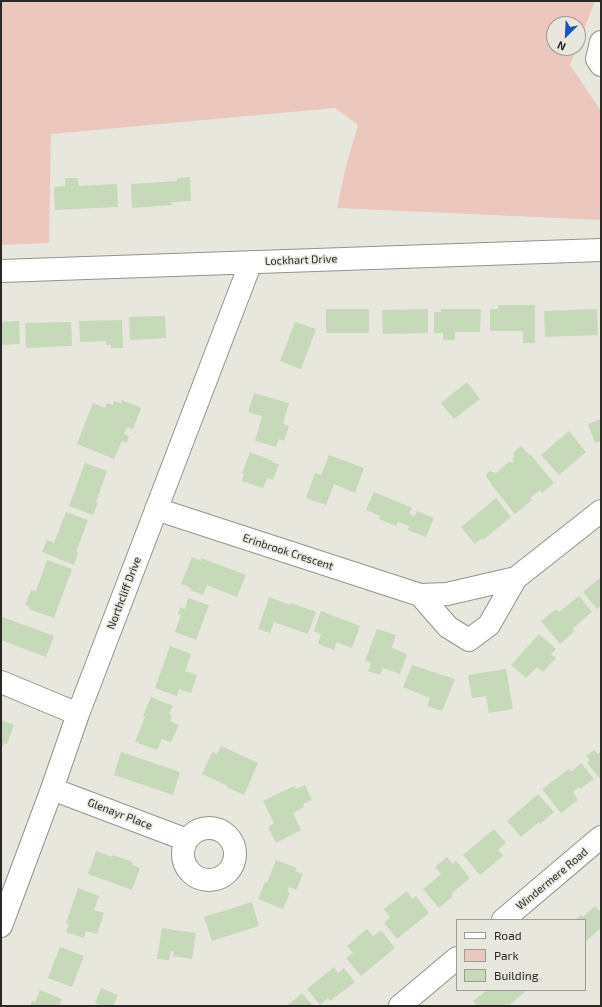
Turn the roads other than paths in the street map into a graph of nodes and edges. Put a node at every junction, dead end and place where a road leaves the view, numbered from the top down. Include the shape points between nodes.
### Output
1 (601, 42) edge
2 (601, 65) edge
3 (601, 250) edge
4 (251, 262) junction
5 (1, 271) edge
6 (156, 509) junction
7 (601, 512) edge
8 (516, 578) junction
9 (420, 595) junction
10 (1, 682) edge
11 (78, 714) junction
12 (52, 789) junction
13 (601, 837) edge
14 (187, 840) dead end
15 (504, 919) edge
16 (1, 926) edge
17 (456, 959) edge
18 (400, 1006) edge

1 - 2 street via 597,59
3 - 4 street, Lockhart Drive
4 - 5 street, Lockhart Drive
4 - 6 street, Northcliff Drive
6 - 9 street, Erinbrook Crescent
6 - 11 street, Northcliff Drive
7 - 8 street, Erinbrook Crescent
8 - 9 street, Erinbrook Crescent via 447,594
8 - 9 street, Erinbrook Crescent via 489,625 469,640 448,627
10 - 11 street
11 - 12 street, Northcliff Drive
12 - 14 street, Glenayr Place
12 - 16 street, Northcliff Drive
13 - 15 street, Windermere Road
17 - 18 street

